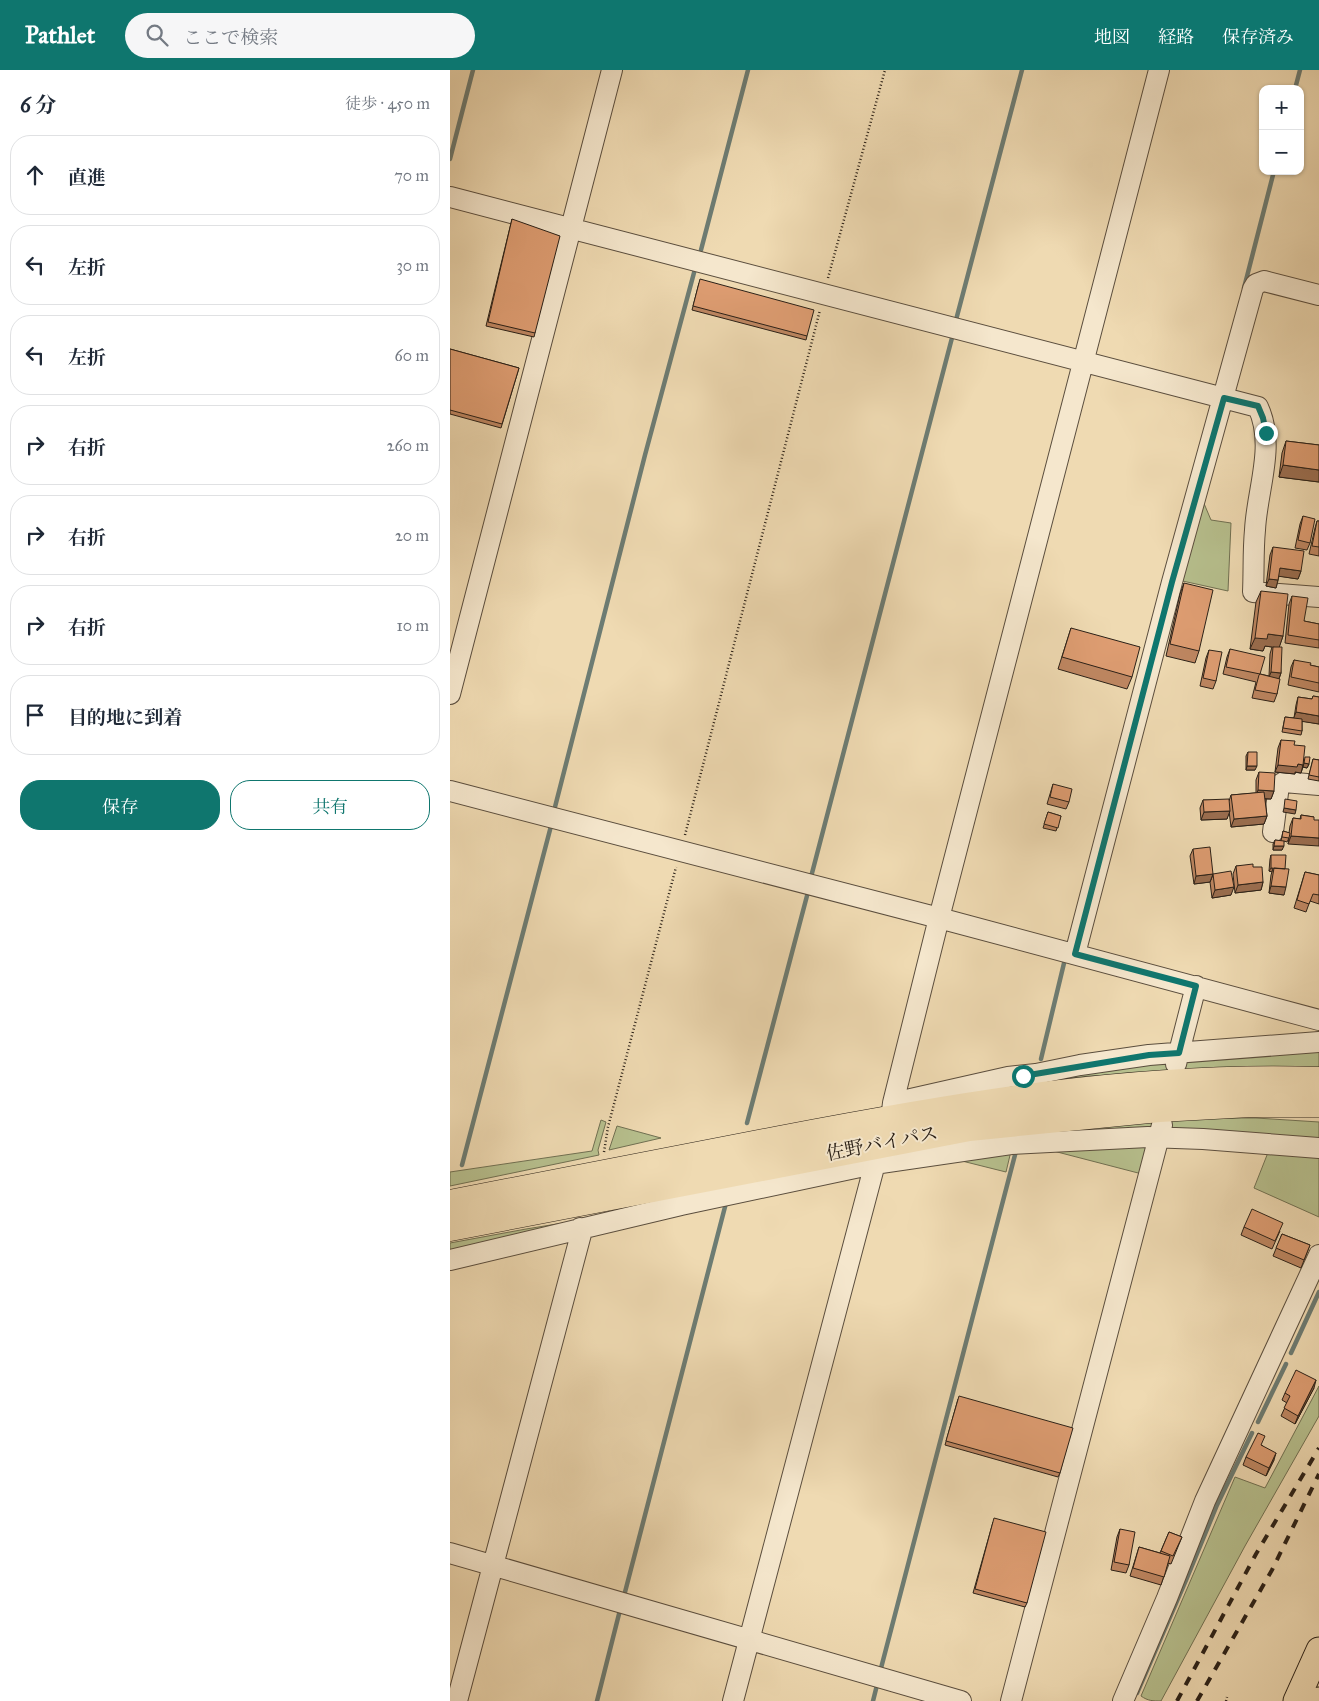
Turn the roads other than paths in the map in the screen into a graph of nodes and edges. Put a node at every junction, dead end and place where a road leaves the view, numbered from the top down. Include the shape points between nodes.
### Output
1 (612, 70) edge
2 (1159, 70) edge
3 (450, 196) edge
4 (571, 229) junction
5 (1319, 295) edge
6 (1083, 362) junction
7 (1224, 398) junction
8 (1319, 597) edge
9 (450, 694) edge
10 (1319, 785) edge
11 (450, 791) edge
12 (1273, 832) dead end
13 (939, 918) junction
14 (1075, 954) junction
15 (1196, 986) junction
16 (1319, 1020) edge
17 (1319, 1042) edge
18 (1177, 1059) junction
19 (1319, 1081) edge
20 (1311, 1104) edge
21 (892, 1111) junction
22 (1161, 1130) junction
23 (1319, 1148) edge
24 (873, 1155) junction
25 (450, 1204) edge
26 (450, 1227) edge
27 (580, 1228) junction
28 (1319, 1255) edge
29 (450, 1260) edge
30 (450, 1553) edge
31 (492, 1565) junction
32 (749, 1640) junction
33 (1319, 1650) edge
34 (457, 1701) edge
35 (733, 1701) edge
36 (961, 1701) edge
37 (1011, 1701) edge
38 (1124, 1701) edge
39 (1296, 1701) edge

1 - 4 street
2 - 6 street
3 - 4 street
4 - 6 street
4 - 9 street
5 - 7 street via 1273,283 1256,284
6 - 7 street
6 - 13 street
7 - 8 street via 1258,406 1266,433 1255,528 1253,592
7 - 14 street via 1172,582
10 - 12 street via 1284,782 1279,785
11 - 13 street
13 - 14 street
13 - 21 street
14 - 15 street
15 - 16 street
15 - 18 street
17 - 18 street
18 - 21 street via 1149,1055 1008,1077
19 - 21 highway, 佐野バイパス via 1226,1081 1140,1086 961,1107
20 - 24 highway, 佐野バイパス via 1205,1105 969,1127
21 - 25 highway, 佐野バイパス via 606,1174
22 - 23 street
22 - 24 street
22 - 37 street
24 - 26 highway, 佐野バイパス
24 - 27 street via 708,1199
24 - 32 street
27 - 29 street
27 - 31 street
28 - 38 street via 1205,1501
30 - 31 street
31 - 32 street
31 - 34 street
32 - 35 street
32 - 36 street
33 - 39 main road

